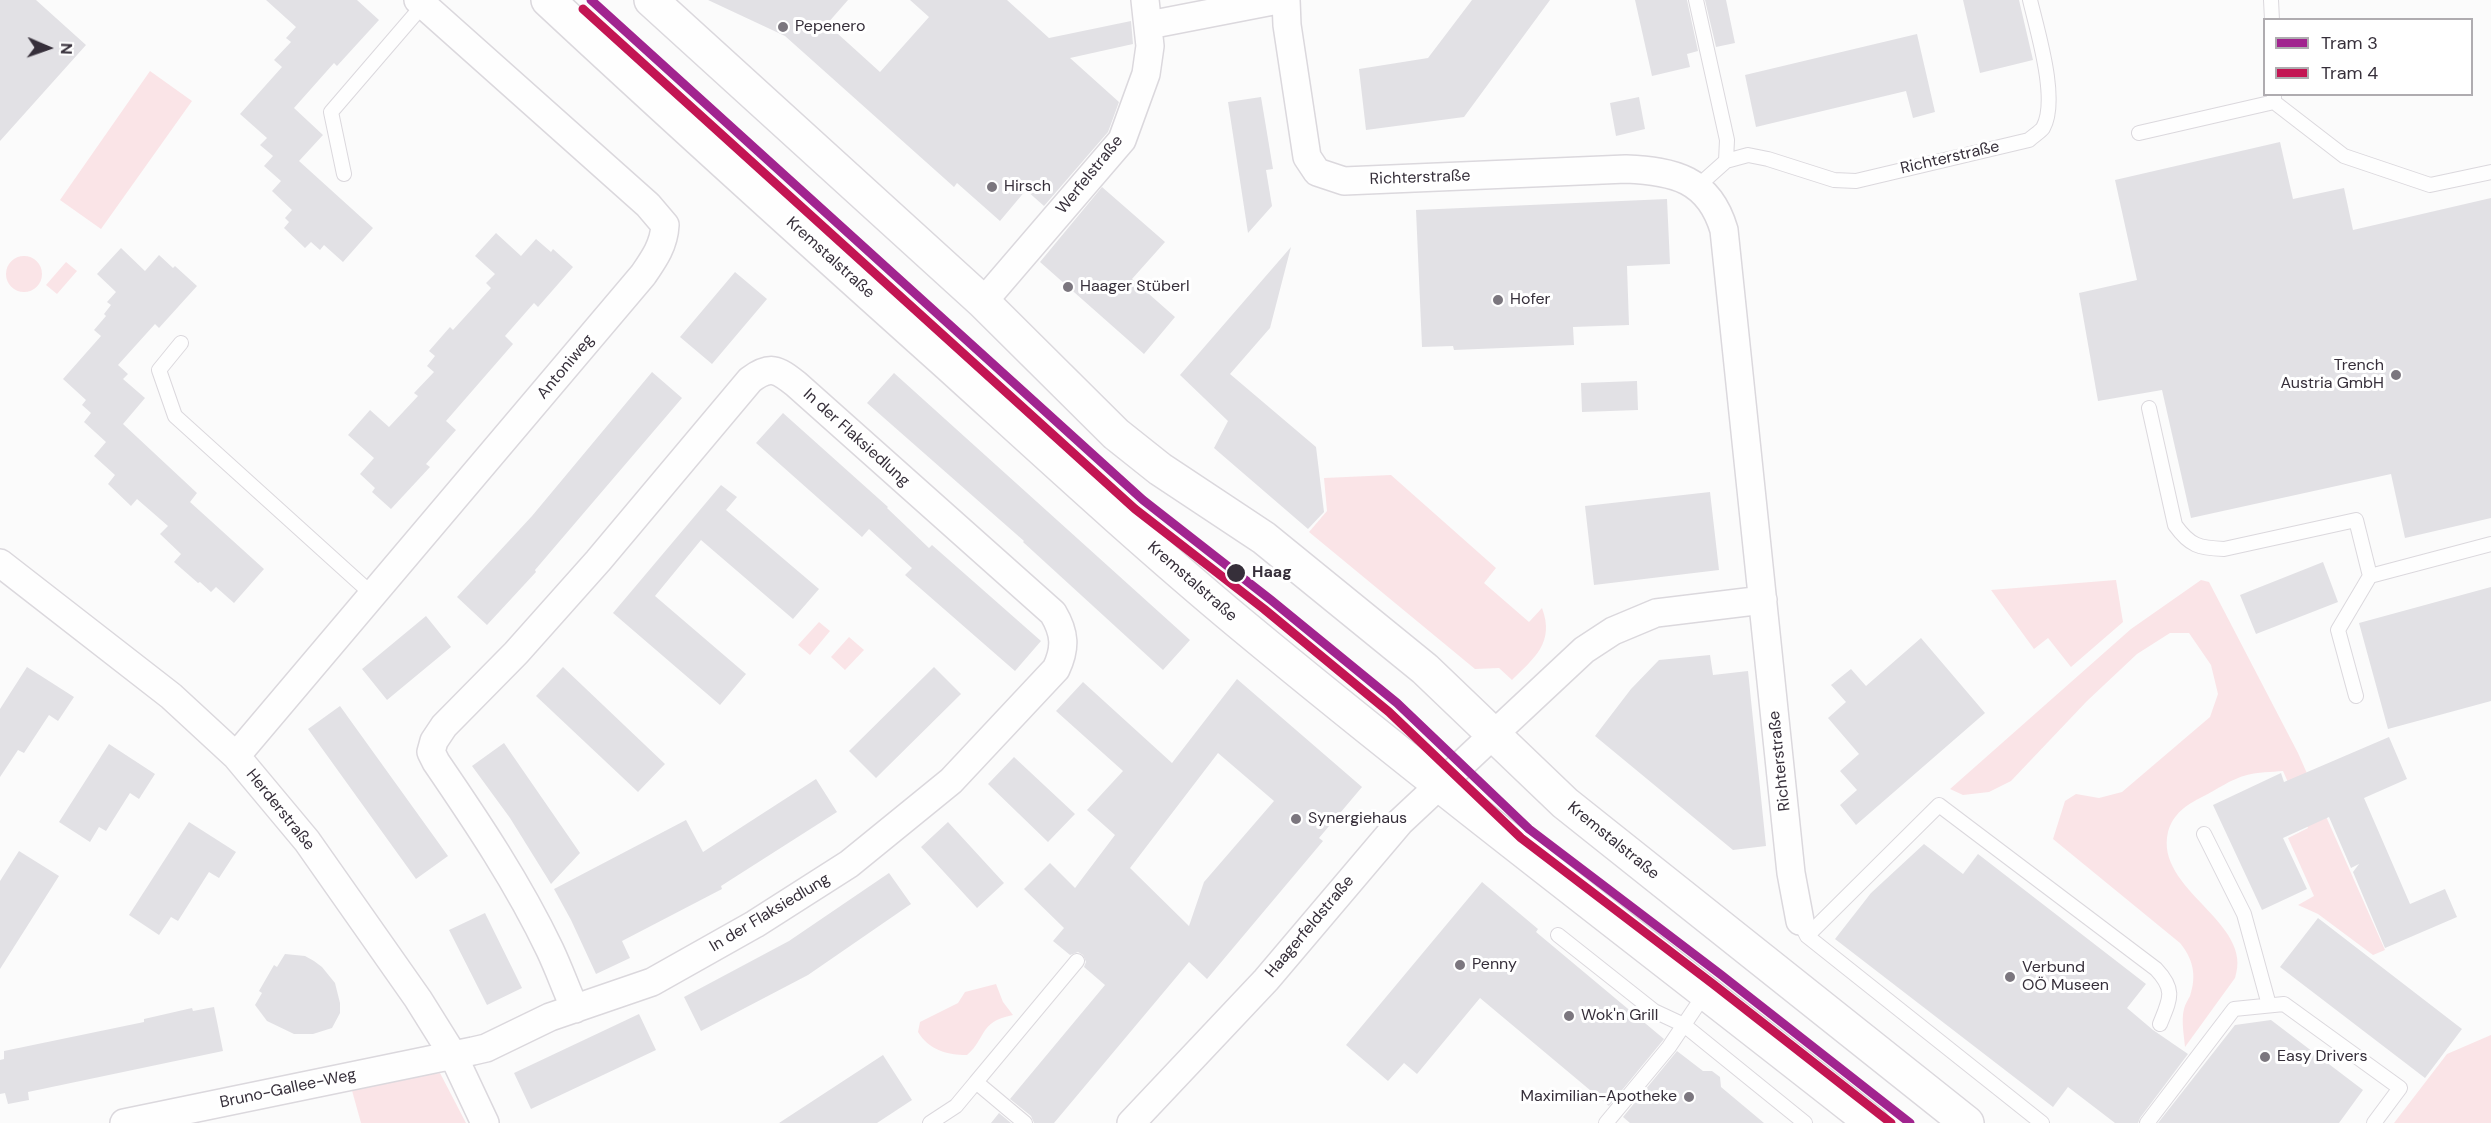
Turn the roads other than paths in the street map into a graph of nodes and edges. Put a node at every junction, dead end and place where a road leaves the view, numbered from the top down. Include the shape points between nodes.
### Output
1 (548, 0) edge
2 (651, 0) edge
3 (1278, 0) edge
4 (1286, 0) edge
5 (1696, 0) edge
6 (2030, 0) edge
7 (2271, 0) edge
8 (421, 2) edge
9 (1147, 12) edge
10 (2272, 18) edge
11 (2274, 98) edge
12 (2139, 133) dead end
13 (1726, 161) junction
14 (2491, 172) edge
15 (344, 174) dead end
16 (1698, 186) junction
17 (983, 302) junction
18 (181, 343) dead end
19 (2149, 408) dead end
20 (2491, 544) edge
21 (0, 563) edge
22 (2370, 576) junction
23 (373, 595) junction
24 (1763, 600) junction
25 (2356, 696) dead end
26 (1493, 734) junction
27 (236, 756) junction
28 (1439, 785) junction
29 (2204, 834) dead end
30 (1803, 928) junction
31 (1558, 935) dead end
32 (1077, 961) dead end
33 (1706, 992) junction
34 (2269, 1005) junction
35 (575, 1009) junction
36 (1684, 1024) junction
37 (2160, 1024) dead end
38 (453, 1055) junction
39 (976, 1082) junction
40 (1134, 1122) edge
41 (124, 1123) edge
42 (484, 1123) edge
43 (930, 1123) edge
44 (1025, 1123) edge
45 (1606, 1123) edge
46 (1805, 1123) edge
47 (1872, 1123) edge
48 (1967, 1123) edge
49 (2042, 1123) edge
50 (2147, 1123) edge
51 (2374, 1123) edge

1 - 28 main road, Kremstalstraße via 1127,526
2 - 17 main road, Kremstalstraße
3 - 9 street, Werfelstraße
4 - 16 street, Richterstraße via 1307,157 1317,172 1344,181 1640,170 1666,172
5 - 13 lane via 1727,140
6 - 13 lane, Richterstraße via 2048,80 2048,110 2043,128 2029,140 1856,181 1834,180 1748,155
7 - 10 lane
8 - 15 lane via 331,112
8 - 23 street, Antoniweg via 654,210 665,225 660,249 643,275
9 - 17 street, Werfelstraße via 1150,46 1146,74 1122,140
11 - 12 lane
11 - 14 lane via 2344,156 2430,185
13 - 16 lane
16 - 24 street, Richterstraße via 1719,212 1724,230
17 - 26 main road, Kremstalstraße via 1116,434 1160,469 1264,538 1425,669
18 - 23 lane via 159,370 175,416
19 - 22 lane via 2175,525 2185,540 2202,548 2224,549 2356,520
20 - 22 lane
21 - 27 street, Herderstraße via 171,696
22 - 25 lane via 2338,630
23 - 27 street, Antoniweg
24 - 26 street via 1656,613 1613,631 1584,650
24 - 30 street, Richterstraße via 1791,873
26 - 28 street, Haagerfeldstraße
26 - 48 main road, Kremstalstraße via 1565,803
27 - 38 street, Herderstraße via 314,851
28 - 33 main road, Kremstalstraße
28 - 40 street, Haagerfeldstraße via 1400,822 1266,980
29 - 34 lane via 2244,914
30 - 37 lane via 1939,805 2156,969 2169,982 2170,1001
30 - 49 lane
31 - 36 lane via 1654,1011
32 - 39 lane
33 - 36 lane
33 - 47 main road, Kremstalstraße
34 - 50 lane via 2234,1009
34 - 51 lane via 2284,1004 2400,1088
35 - 35 street, In der Flaksiedlung via 550,950 515,885 436,762 431,752 434,741 607,552 750,380 760,372 783,373 1053,613 1064,639 1062,655 1056,669 951,781 849,864 755,924 652,982
35 - 38 street, In der Flaksiedlung via 486,1048
36 - 45 lane
36 - 46 lane
38 - 41 street, Bruno-Gallee-Weg
38 - 42 street, Herderstraße
39 - 43 lane via 956,1106
39 - 44 lane

